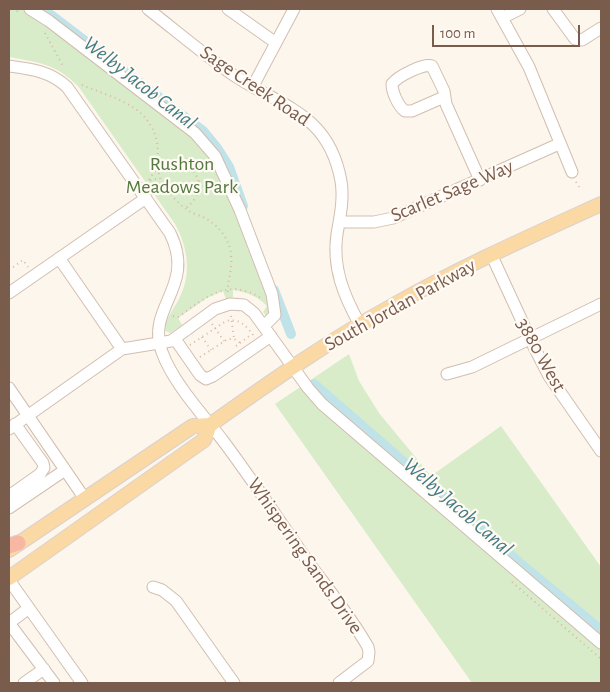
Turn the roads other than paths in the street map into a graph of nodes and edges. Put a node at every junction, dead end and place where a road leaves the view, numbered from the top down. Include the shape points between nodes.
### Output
1 (148, 9) edge
2 (228, 9) edge
3 (294, 9) edge
4 (520, 9) edge
5 (553, 9) edge
6 (25, 11) edge
7 (500, 13) edge
8 (601, 28) edge
9 (276, 43) junction
10 (9, 66) edge
11 (254, 86) junction
12 (444, 97) junction
13 (559, 144) junction
14 (572, 172) dead end
15 (480, 180) junction
16 (146, 198) junction
17 (601, 204) edge
18 (340, 222) junction
19 (491, 254) junction
20 (59, 258) junction
21 (9, 293) edge
22 (601, 304) edge
23 (360, 325) junction
24 (267, 331) junction
25 (530, 338) junction
26 (175, 339) junction
27 (159, 342) junction
28 (122, 348) junction
29 (293, 367) junction
30 (447, 374) dead end
31 (9, 388) edge
32 (28, 415) junction
33 (210, 425) junction
34 (12, 426) edge
35 (601, 451) edge
36 (65, 470) junction
37 (9, 496) edge
38 (85, 498) junction
39 (9, 508) edge
40 (12, 546) edge
41 (9, 579) edge
42 (153, 587) dead end
43 (29, 608) junction
44 (9, 623) edge
45 (601, 643) edge
46 (44, 670) junction
47 (78, 682) edge
48 (24, 683) edge
49 (54, 683) edge
50 (234, 683) edge
51 (339, 683) edge

1 - 11 street, Sage Creek Road via 230,72
2 - 9 street
3 - 9 street
4 - 7 street
5 - 8 street via 578,40 586,39
6 - 24 street via 49,21 195,133 215,156 272,294 275,315
7 - 13 street via 529,66
9 - 11 street
10 - 16 street via 42,72 62,82
11 - 18 street, Sage Creek Road via 300,113 322,137 338,169
12 - 12 street via 405,112 392,84 424,65 430,65
12 - 15 street
13 - 14 street
13 - 15 street, Scarlet Sage Way
15 - 18 street, Scarlet Sage Way via 387,220
16 - 20 street
16 - 27 street via 170,232 179,263 174,287 159,321
17 - 19 main road, South Jordan Parkway
18 - 23 street, Sage Creek Road via 336,248 338,274
19 - 23 main road, South Jordan Parkway
19 - 25 street, 3880 West
20 - 21 street
20 - 28 street
22 - 25 street
23 - 29 main road, South Jordan Parkway
24 - 26 street via 254,312 244,305 230,304 215,309
24 - 26 street via 213,376 206,378 200,375
24 - 29 street
25 - 30 street via 472,366
25 - 35 street, 3880 West via 553,382
26 - 27 street
27 - 28 street
27 - 33 street via 169,367
28 - 32 street
29 - 33 main road, South Jordan Parkway
29 - 45 street via 317,398 353,432
31 - 32 street
32 - 34 street
32 - 36 street
33 - 38 main road, South Jordan Parkway via 193,426
33 - 41 main road, South Jordan Parkway via 204,440
33 - 51 street, Whispering Sands Drive via 368,647 368,661
34 - 37 street via 44,468
36 - 38 street
36 - 39 street
38 - 40 main road, South Jordan Parkway
41 - 43 street
42 - 50 street via 176,601
43 - 44 street
43 - 47 street
44 - 46 street
46 - 48 street
46 - 49 street

